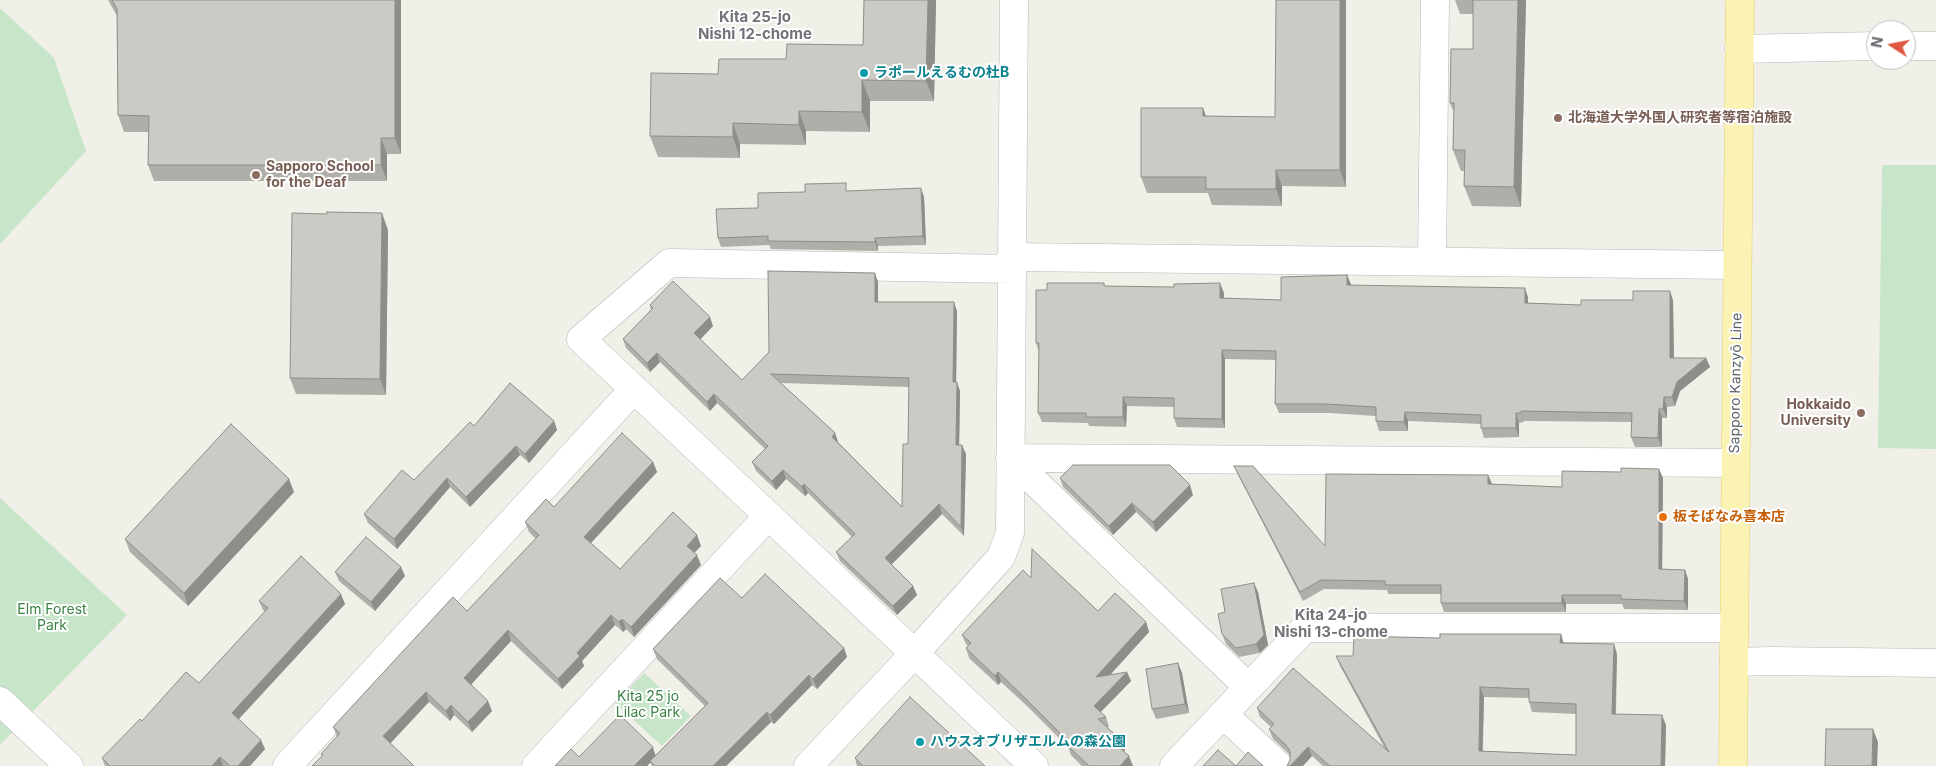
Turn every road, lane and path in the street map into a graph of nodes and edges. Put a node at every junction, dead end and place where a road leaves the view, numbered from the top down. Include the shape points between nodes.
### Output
1 (1014, 0) edge
2 (1435, 0) edge
3 (1740, 0) edge
4 (1866, 46) edge
5 (1916, 46) edge
6 (1936, 46) edge
7 (1739, 49) junction
8 (1432, 262) junction
9 (1012, 263) junction
10 (1737, 265) junction
11 (634, 389) junction
12 (1010, 458) junction
13 (1735, 464) junction
14 (768, 516) junction
15 (1734, 628) junction
16 (915, 653) junction
17 (1734, 662) junction
18 (1936, 663) edge
19 (1247, 686) junction
20 (0, 701) edge
21 (1223, 714) junction
22 (69, 766) edge
23 (287, 766) edge
24 (536, 766) edge
25 (808, 766) edge
26 (1034, 766) edge
27 (1174, 766) edge
28 (1279, 766) edge
29 (1733, 766) edge

1 - 9 street
2 - 8 street
3 - 7 main road, Sapporo Kanzyō Line
4 - 7 street
5 - 6 street
7 - 10 main road, Sapporo Kanzyō Line
8 - 9 street
8 - 10 street
9 - 11 street via 669,263 581,339
9 - 12 street
10 - 13 main road, Sapporo Kanzyō Line
11 - 14 street
11 - 23 street
12 - 13 street
12 - 16 street via 1010,533 1001,556
12 - 19 street
13 - 15 main road, Sapporo Kanzyō Line
14 - 16 street
14 - 24 street
15 - 17 main road, Sapporo Kanzyō Line
15 - 19 street via 1305,628
16 - 25 street
16 - 26 street
17 - 18 street
17 - 29 main road, Sapporo Kanzyō Line
19 - 21 street
20 - 22 street
21 - 27 street
21 - 28 street

